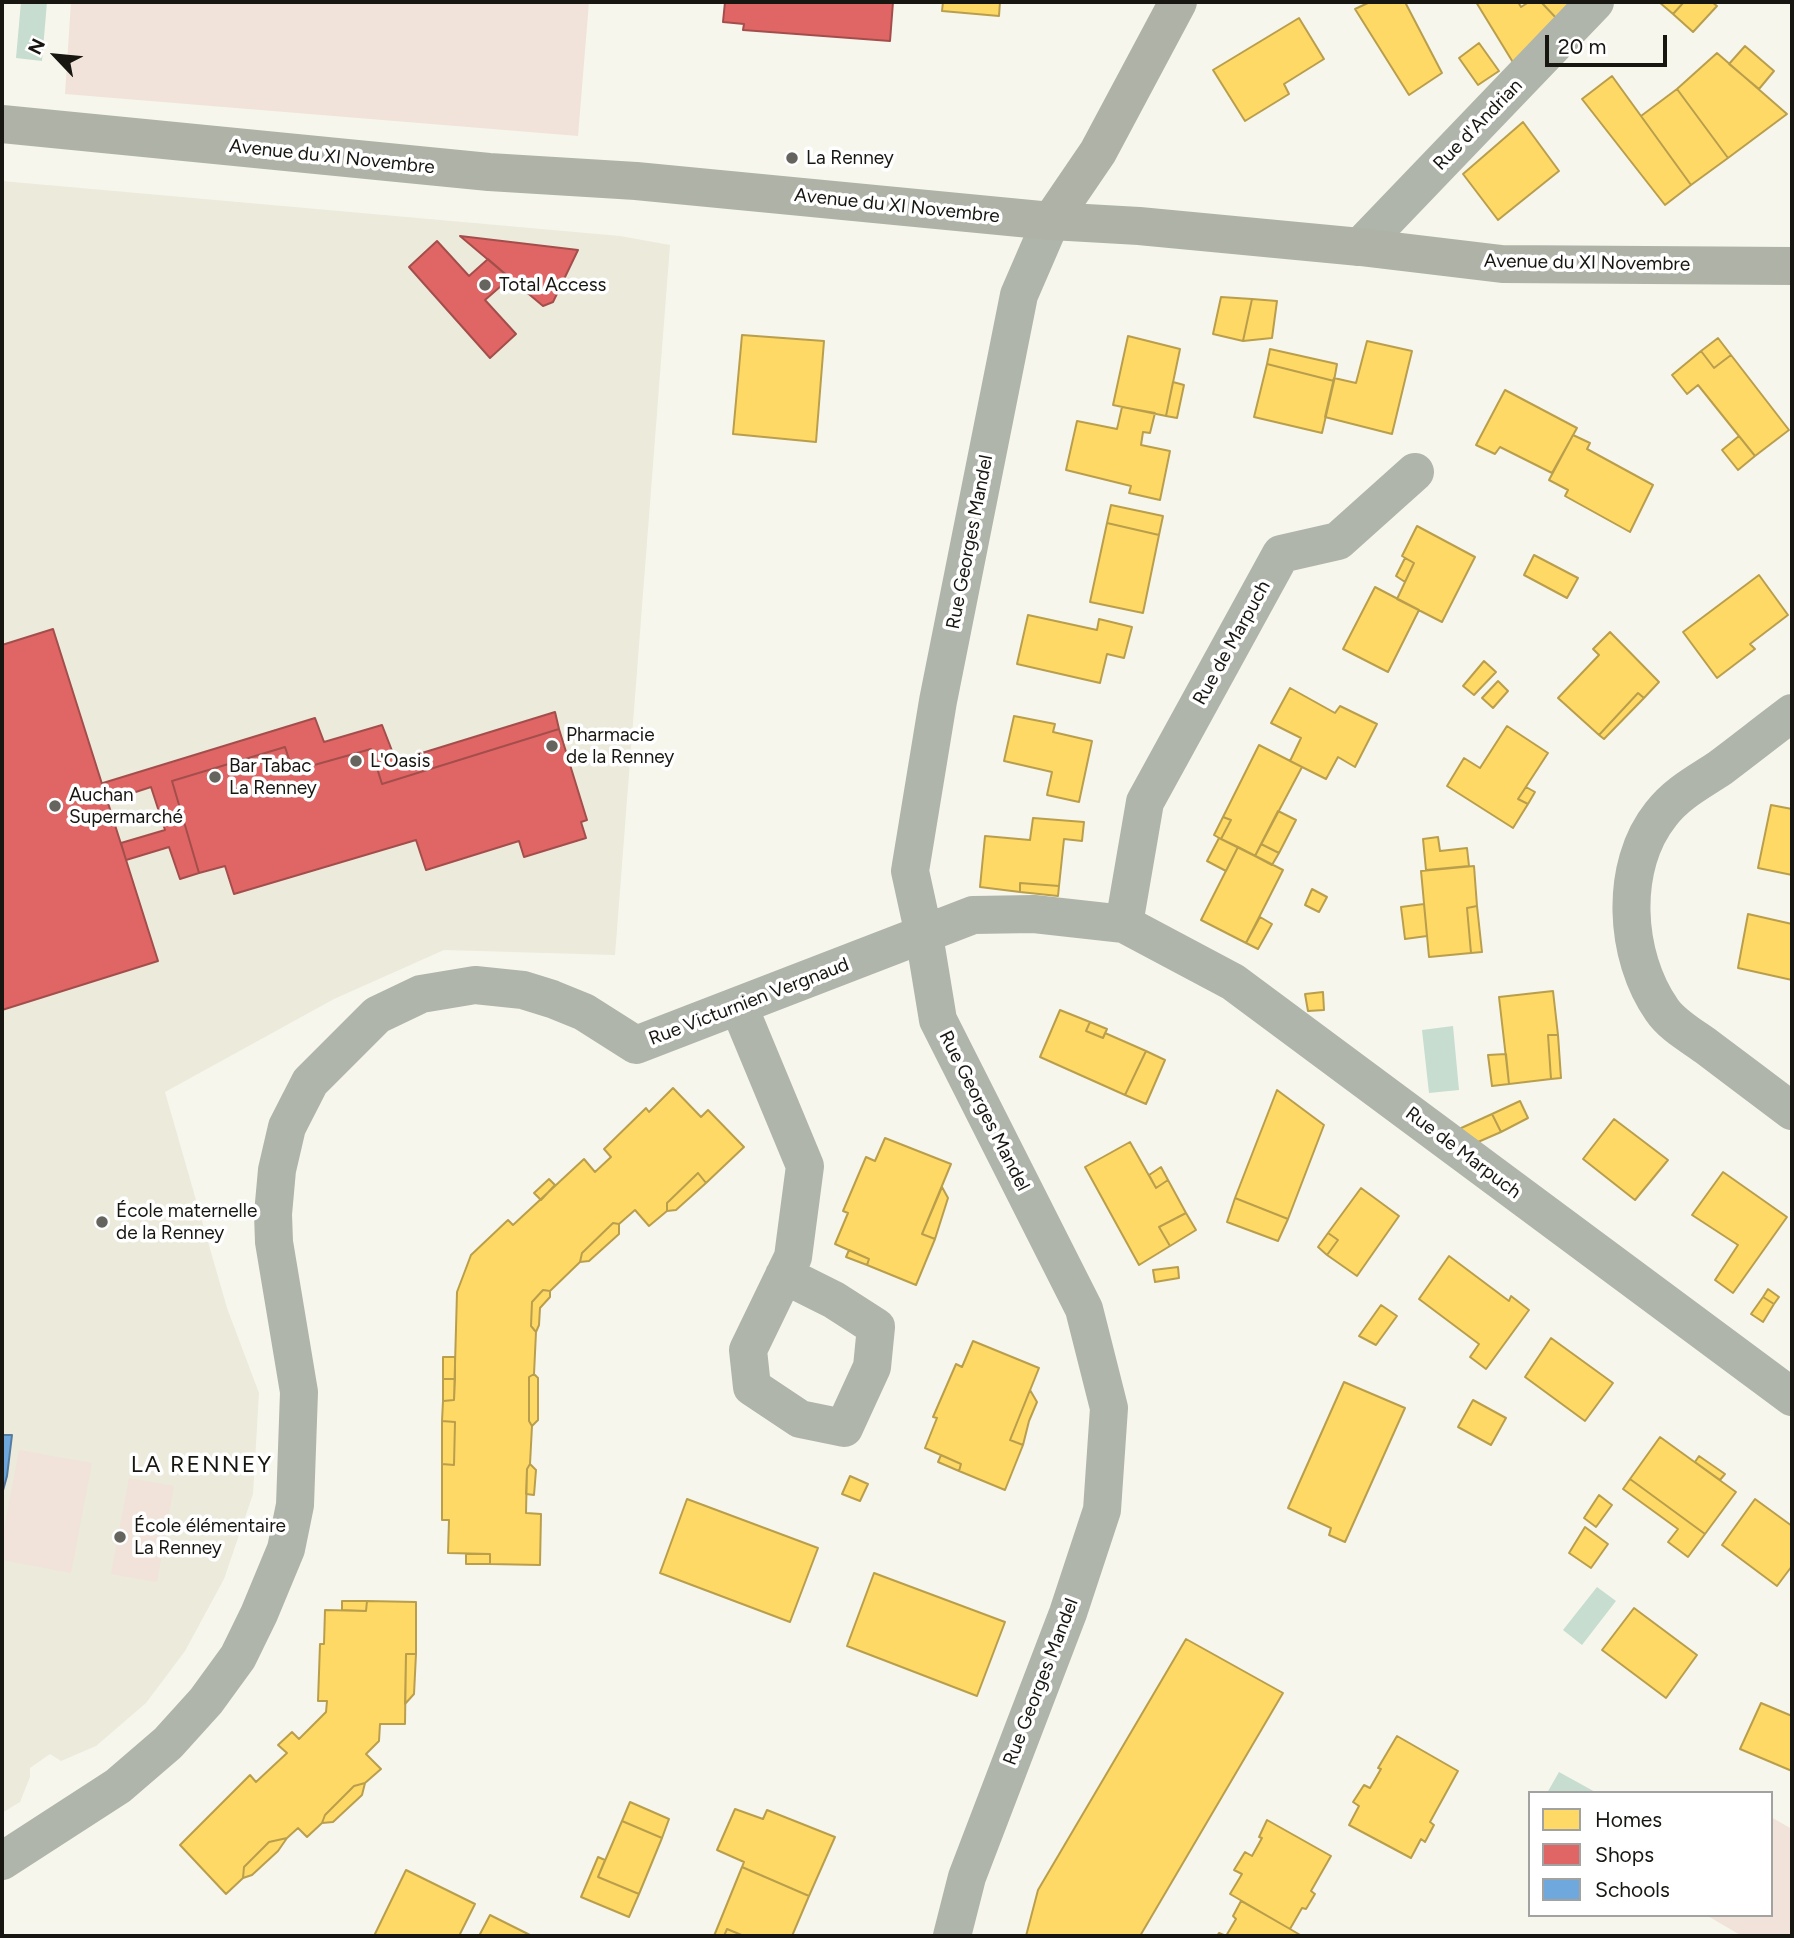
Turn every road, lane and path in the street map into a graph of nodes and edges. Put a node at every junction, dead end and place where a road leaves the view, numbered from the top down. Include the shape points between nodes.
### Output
1 (1178, 2) edge
2 (1595, 2) edge
3 (2, 124) edge
4 (1051, 221) junction
5 (1360, 247) junction
6 (1792, 265) edge
7 (1415, 472) dead end
8 (1792, 713) edge
9 (1124, 924) junction
10 (924, 935) junction
11 (739, 1007) junction
12 (1792, 1111) edge
13 (784, 1275) dead end
14 (1792, 1398) edge
15 (2, 1861) edge
16 (952, 1936) edge

1 - 4 main road via 1098,152
2 - 5 street, Rue d'Andrian
3 - 4 main road, Avenue du XI Novembre
4 - 5 main road, Avenue du XI Novembre
4 - 10 street, Rue Georges Mandel via 1019,295 938,701 910,871
5 - 6 main road, Avenue du XI Novembre via 1502,264
7 - 9 street, Rue de Marpuch via 1338,541 1281,554 1145,802
8 - 12 street via 1683,791 1660,815 1636,865 1630,902 1635,947 1662,1011
9 - 10 street, Rue de Marpuch via 1034,914 973,915
9 - 14 street, Rue de Marpuch via 1233,982
10 - 11 street, Rue Victurnien Vergnaud
10 - 16 street, Rue Georges Mandel via 938,1020 1084,1309 1109,1408 1102,1510 1068,1613 967,1877
11 - 13 street via 805,1166 793,1257
11 - 15 street, Rue Victurnien Vergnaud via 636,1045 584,1012 523,990 475,985 421,994 377,1015 310,1082 287,1127 273,1214 299,1392 295,1505 286,1549 238,1657 169,1743 118,1786

